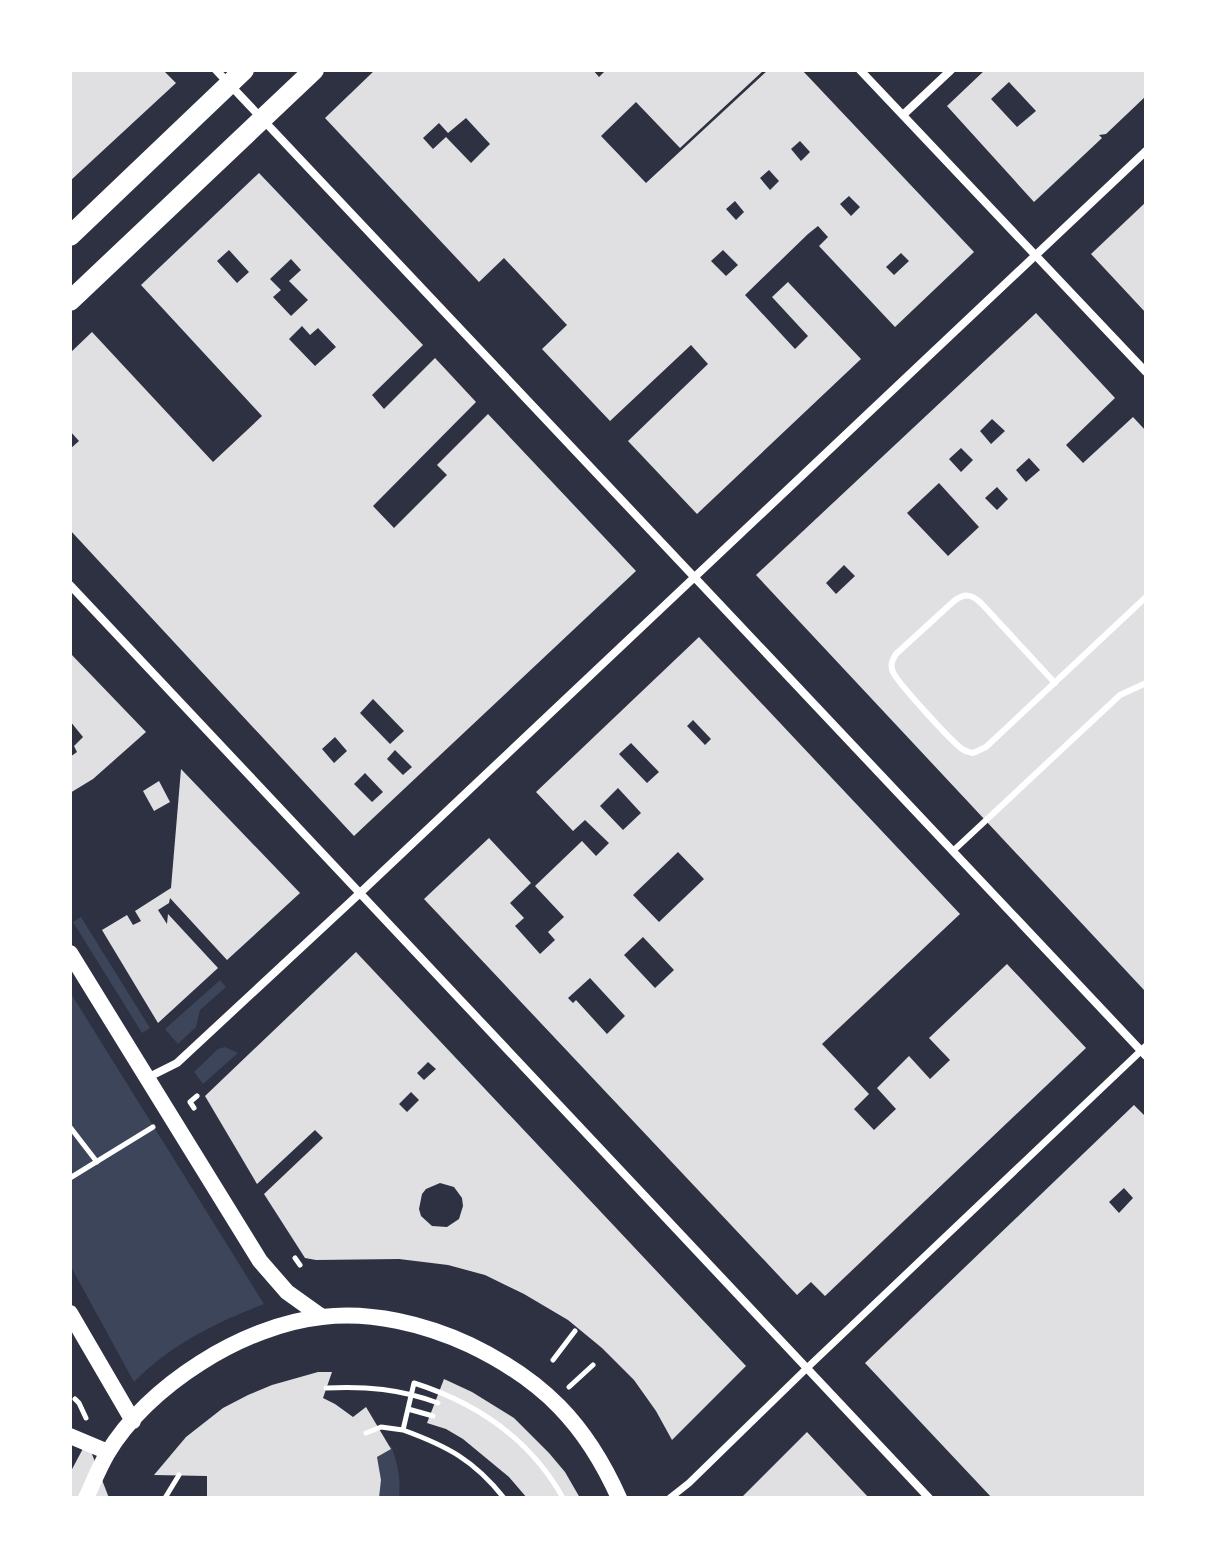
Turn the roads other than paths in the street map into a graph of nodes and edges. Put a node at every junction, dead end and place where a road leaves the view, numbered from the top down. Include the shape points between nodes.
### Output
1 (314, 70) edge
2 (860, 70) edge
3 (951, 70) edge
4 (229, 75) edge
5 (903, 115) junction
6 (262, 119) junction
7 (1146, 151) edge
8 (70, 236) edge
9 (1035, 255) junction
10 (70, 301) edge
11 (1146, 372) edge
12 (694, 578) junction
13 (70, 585) edge
14 (1146, 597) edge
15 (1055, 683) junction
16 (1146, 683) edge
17 (953, 851) junction
18 (360, 893) junction
19 (70, 953) edge
20 (1144, 1051) edge
21 (147, 1078) junction
22 (70, 1313) edge
23 (322, 1317) junction
24 (807, 1368) junction
25 (133, 1421) junction
26 (76, 1439) edge
27 (108, 1452) junction
28 (86, 1498) edge
29 (619, 1498) edge
30 (670, 1498) edge
31 (929, 1498) edge

1 - 6 main road
2 - 5 street
3 - 5 street
4 - 6 street
4 - 8 main road
5 - 9 street
6 - 10 main road
6 - 12 street
7 - 9 street
9 - 11 street
9 - 12 street
12 - 17 street
12 - 18 street
13 - 18 street
14 - 15 lane
15 - 15 lane via 973,753 963,750 930,716 895,676 892,665 896,654 967,594
16 - 17 lane via 1120,695
17 - 20 street
18 - 21 street via 177,1063
18 - 24 street
19 - 21 main road
20 - 24 street
21 - 23 main road via 260,1261 287,1292
22 - 25 main road
23 - 25 main road via 267,1329 222,1350 168,1385
23 - 29 main road via 404,1321 499,1359 541,1387 580,1429
24 - 30 street
24 - 31 street
25 - 27 main road
26 - 27 main road
27 - 28 main road

